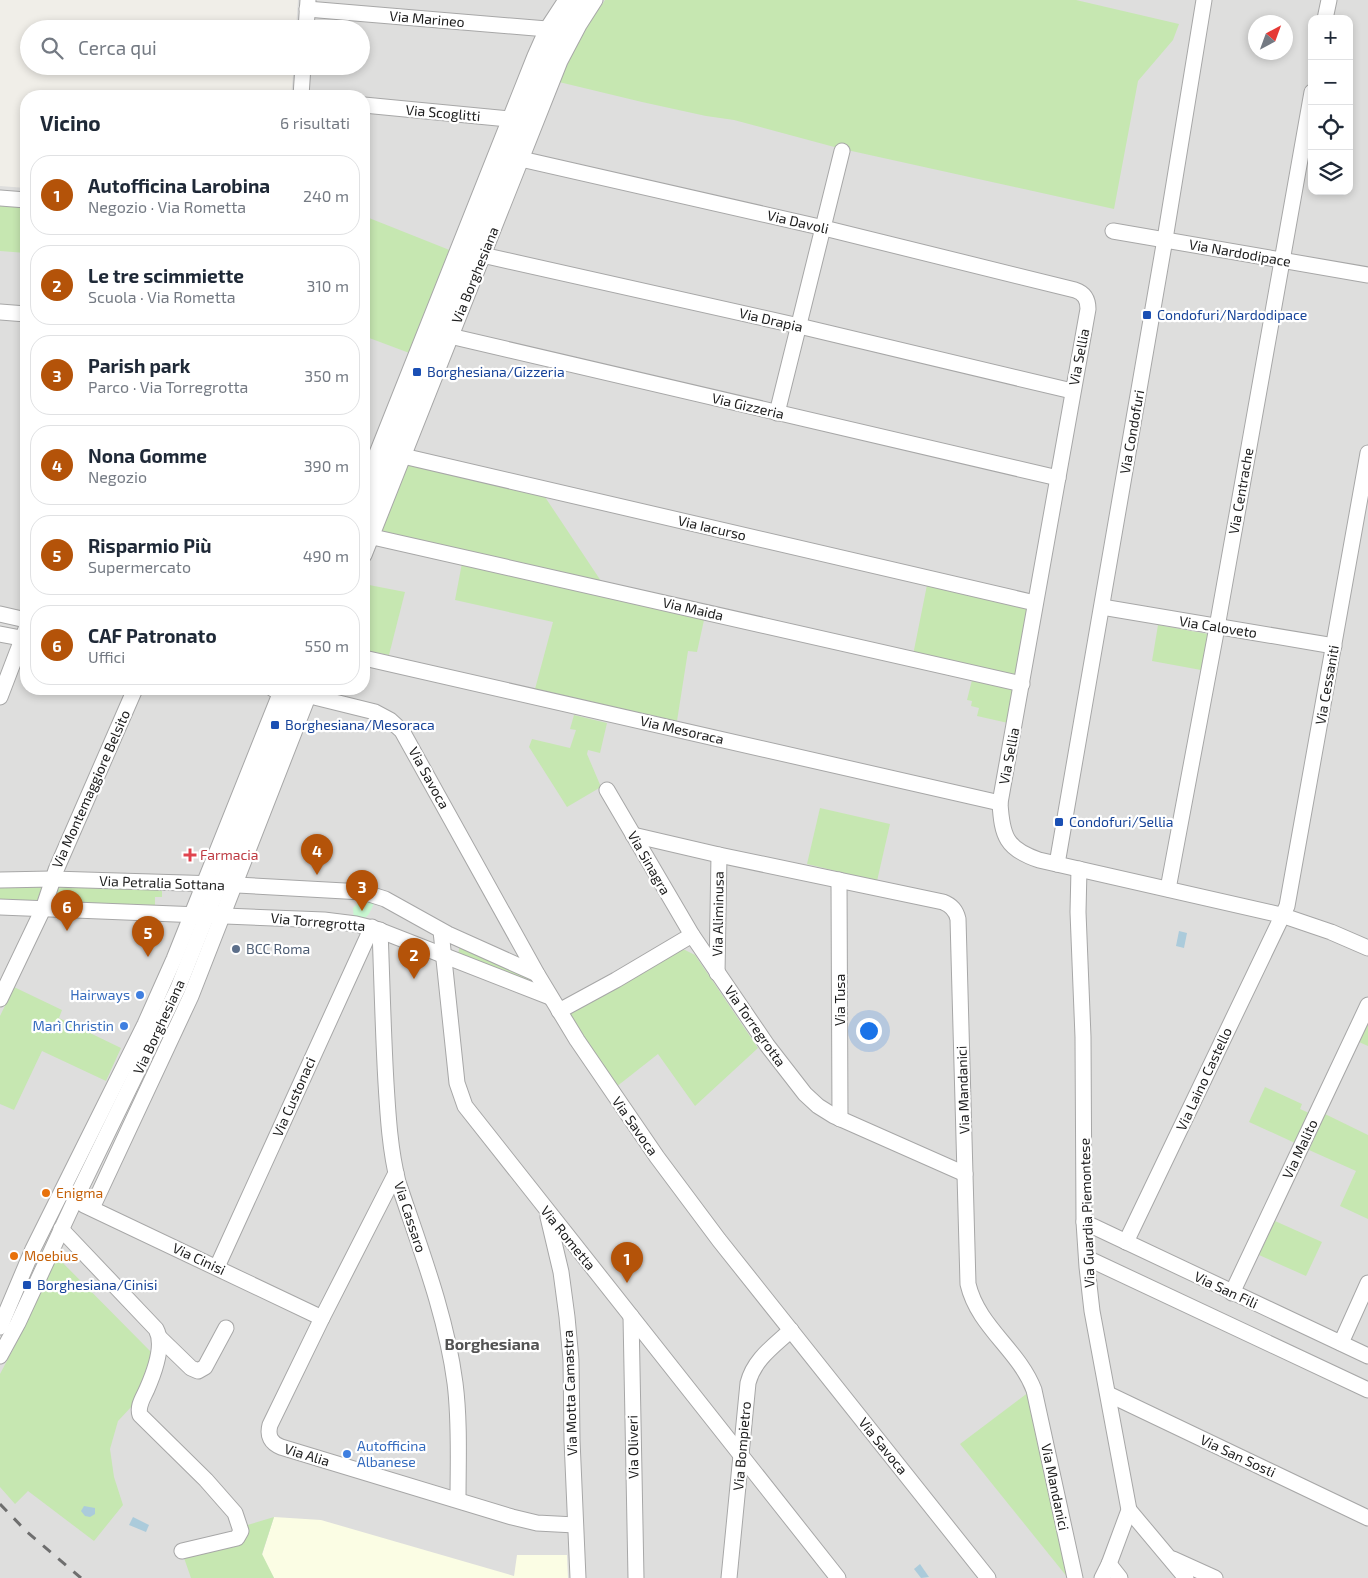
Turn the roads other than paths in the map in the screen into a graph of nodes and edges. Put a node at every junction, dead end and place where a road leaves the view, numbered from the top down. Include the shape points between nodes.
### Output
1 (566, 0) edge
2 (579, 0) edge
3 (595, 0) edge
4 (1204, 0) edge
5 (1329, 0) edge
6 (308, 4) edge
7 (1326, 15) edge
8 (307, 20) edge
9 (547, 28) junction
10 (554, 59) junction
11 (302, 75) edge
12 (301, 90) edge
13 (1310, 105) edge
14 (370, 106) edge
15 (516, 119) junction
16 (842, 151) dead end
17 (514, 158) junction
18 (0, 198) edge
19 (20, 200) edge
20 (824, 228) junction
21 (1113, 231) dead end
22 (1165, 239) junction
23 (476, 254) junction
24 (1281, 260) junction
25 (1368, 275) edge
26 (1085, 297) joint
27 (0, 312) edge
28 (20, 314) edge
29 (799, 326) junction
30 (444, 334) junction
31 (1072, 391) junction
32 (777, 413) junction
33 (1368, 453) edge
34 (396, 455) junction
35 (370, 472) edge
36 (1058, 478) junction
37 (370, 508) edge
38 (370, 527) edge
39 (370, 536) edge
40 (1035, 603) junction
41 (1102, 608) junction
42 (0, 614) edge
43 (20, 619) edge
44 (1217, 627) junction
45 (0, 634) edge
46 (20, 636) edge
47 (1334, 646) junction
48 (20, 648) edge
49 (370, 659) edge
50 (1022, 684) junction
51 (132, 695) edge
52 (294, 695) edge
53 (295, 695) edge
54 (311, 695) edge
55 (0, 697) edge
56 (607, 790) dead end
57 (1000, 803) junction
58 (633, 835) junction
59 (719, 855) junction
60 (1057, 864) junction
61 (1079, 869) junction
62 (52, 879) junction
63 (0, 880) edge
64 (839, 880) junction
65 (211, 884) junction
66 (234, 885) junction
67 (1168, 889) junction
68 (0, 907) edge
69 (42, 909) junction
70 (199, 915) junction
71 (1281, 915) junction
72 (222, 916) junction
73 (376, 929) junction
74 (441, 930) junction
75 (692, 934) junction
76 (1368, 948) edge
77 (444, 956) junction
78 (718, 973) junction
79 (537, 974) junction
80 (550, 997) junction
81 (0, 999) edge
82 (1368, 1005) edge
83 (559, 1011) junction
84 (840, 1119) junction
85 (396, 1173) junction
86 (965, 1174) junction
87 (75, 1200) junction
88 (92, 1208) junction
89 (546, 1211) junction
90 (1084, 1222) junction
91 (61, 1229) junction
92 (1126, 1242) junction
93 (1087, 1258) junction
94 (217, 1267) junction
95 (1368, 1283) edge
96 (1232, 1293) junction
97 (630, 1316) junction
98 (322, 1318) junction
99 (5, 1328) edge
100 (226, 1328) dead end
101 (791, 1330) junction
102 (160, 1338) junction
103 (1341, 1343) junction
104 (0, 1356) edge
105 (1368, 1356) edge
106 (1368, 1390) edge
107 (1108, 1394) junction
108 (741, 1455) junction
109 (458, 1500) junction
110 (1129, 1510) junction
111 (1368, 1518) edge
112 (575, 1525) junction
113 (182, 1551) dead end
114 (1170, 1558) junction
115 (1109, 1564) junction
116 (578, 1578) edge
117 (636, 1578) edge
118 (729, 1578) edge
119 (838, 1578) edge
120 (988, 1578) edge
121 (1075, 1578) edge
122 (1102, 1578) edge
123 (1120, 1578) edge
124 (1186, 1578) edge
125 (1215, 1578) edge

1 - 9 street, Via Borghesiana
2 - 10 street, Via Borghesiana via 561,30
3 - 10 street, Via Borghesiana
4 - 22 street, Via Condofuri
5 - 7 street
6 - 8 street
6 - 9 street, Via Marineo
9 - 15 street, Via Borghesiana
10 - 15 street, Via Borghesiana
10 - 17 street, Via Borghesiana
11 - 12 street
13 - 24 street, Via Centrache
14 - 15 street, Via Scoglitti
15 - 17 street, Via Borghesiana
15 - 35 street, Via Borghesiana
16 - 20 street
17 - 20 street, Via Davoli
17 - 23 street, Via Borghesiana
18 - 19 street
20 - 26 street, Via Davoli via 1075,290
20 - 29 street
21 - 22 street, Via Nardodipace
22 - 24 street, Via Nardodipace
22 - 41 street, Via Condofuri
23 - 29 street, Via Drapia
23 - 30 street, Via Borghesiana
24 - 25 street, Via Nardodipace
24 - 44 street, Via Centrache
26 - 31 street, Via Sellia via 1088,309
27 - 28 street
29 - 31 street, Via Drapia
29 - 32 street
30 - 32 street, Via Gizzeria
30 - 34 street, Via Borghesiana
31 - 36 street, Via Sellia
32 - 36 street, Via Gizzeria
33 - 47 street, Via Cessaniti
34 - 37 street, Via Borghesiana
34 - 38 street, Via Borghesiana
34 - 40 street, Via Iacurso
36 - 40 street, Via Sellia
39 - 50 street, Via Maida
40 - 50 street, Via Sellia
41 - 44 street, Via Caloveto
41 - 60 street, Via Condofuri
42 - 43 street
44 - 47 street, Via Caloveto
44 - 67 street, Via Centrache
45 - 46 street
47 - 71 street, Via Cessaniti via 1287,906
48 - 55 street
49 - 57 street, Via Mesoraca
50 - 57 street, Via Sellia
51 - 62 street, Via Montemaggiore Belsito
52 - 65 street, Via Borghesiana
53 - 66 street, Via Borghesiana
54 - 79 street, Via Savoca via 375,712 402,731
56 - 58 street, Via Sinagra
57 - 60 street, Via Sellia via 1002,829 1010,843 1025,855
58 - 59 street, Via Mandanici
58 - 75 street, Via Sinagra
59 - 64 street, Via Mandanici
59 - 78 street, Via Aliminusa
60 - 61 street, Via Sellia
61 - 67 street, Via Sellia
61 - 90 street, Via Guardia Piemontese
62 - 63 street, Via Petralia Sottana
62 - 65 street, Via Petralia Sottana
62 - 69 street, Via Montemaggiore Belsito
64 - 84 street, Via Tusa
64 - 86 street, Via Mandanici via 945,903 956,913
65 - 66 street, Via Petralia Sottana
65 - 70 street, Via Borghesiana
66 - 72 street, Via Borghesiana
66 - 74 street via 368,893 392,902
67 - 71 street, Via Sellia
68 - 69 street
69 - 70 street
69 - 81 street, Via Montemaggiore Belsito
70 - 72 street
70 - 87 street, Via Borghesiana via 188,964
70 - 99 street, Via Borghesiana via 174,959 34,1249
71 - 76 street, Via Sellia
71 - 92 street, Via Laino Castello
72 - 73 street, Via Torregrotta via 324,920
72 - 88 street, Via Borghesiana via 185,1008
73 - 77 street, Via Torregrotta
73 - 85 street, Via Cassaro via 388,1116
73 - 94 street, Via Custonaci
74 - 77 street, Via Rometta
74 - 79 street
75 - 78 street, Via Torregrotta
75 - 83 street
77 - 80 street, Via Torregrotta
77 - 89 street, Via Rometta via 460,1096 474,1120
78 - 84 street, Via Torregrotta via 800,1088 818,1106
79 - 80 street, Via Savoca
80 - 83 street, Via Savoca
82 - 96 street, Via Malito
83 - 101 street, Via Savoca via 657,1157
84 - 86 street, Via Torregrotta
85 - 98 street, Via Alia
85 - 109 street, Via Cassaro via 449,1350 457,1408
86 - 121 street, Via Mandanici via 966,1270 970,1296 983,1319 1027,1375 1034,1390
87 - 88 street, Via Cinisi
87 - 91 street, Via Borghesiana
88 - 94 street, Via Cinisi
89 - 97 street, Via Rometta
89 - 112 street, Via Motta Camastra via 568,1317
90 - 92 street, Via San Fili
90 - 93 street, Via Guardia Piemontese
91 - 99 street, Via Borghesiana
91 - 102 street via 152,1322
92 - 96 street, Via San Fili
93 - 106 street
93 - 107 street, Via Guardia Piemontese via 1091,1301
94 - 98 street, Via Cinisi
95 - 103 street
96 - 103 street, Via San Fili
97 - 108 street, Via Rometta
97 - 117 street, Via Oliveri
98 - 109 street, Via Alia via 270,1425 269,1438 281,1447
99 - 104 street, Via Borghesiana
100 - 102 street via 205,1367 198,1370 191,1368
101 - 108 street, Via Bompietro via 762,1357 751,1373 746,1393
101 - 120 street, Via Savoca
102 - 113 street via 152,1376 140,1405 140,1415 212,1485 235,1513 241,1531 233,1540
103 - 105 street, Via San Fili
107 - 110 street, Via Guardia Piemontese
107 - 111 street, Via San Sosti
108 - 118 street, Via Bompietro
108 - 119 street, Via Rometta
109 - 112 street, Via Alia via 525,1520
110 - 114 street
110 - 115 street
112 - 116 street, Via Motta Camastra
114 - 124 street
114 - 125 street
115 - 122 street
115 - 123 street

